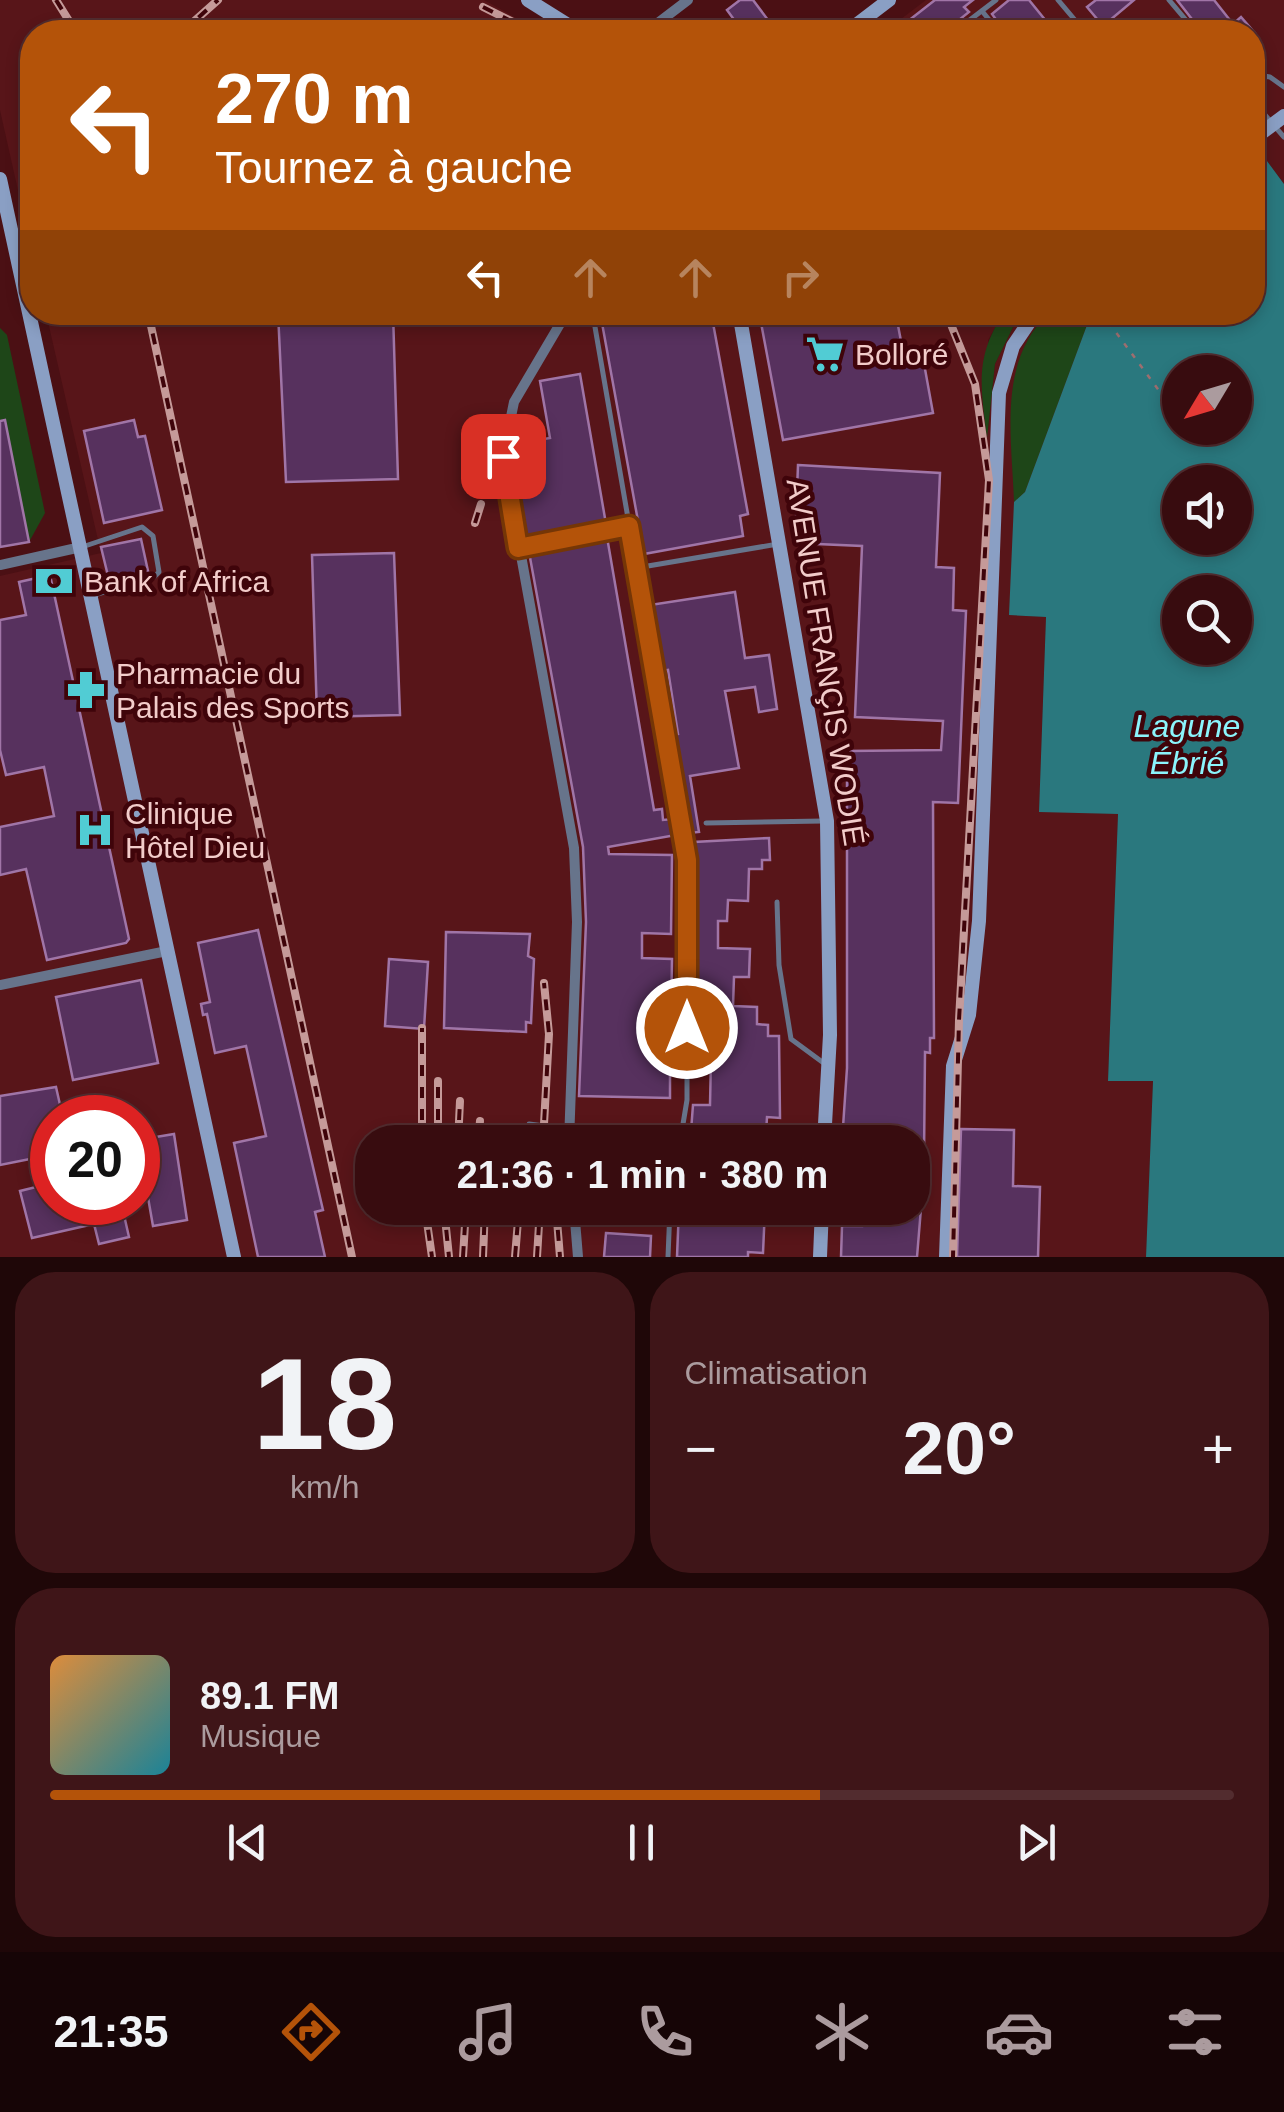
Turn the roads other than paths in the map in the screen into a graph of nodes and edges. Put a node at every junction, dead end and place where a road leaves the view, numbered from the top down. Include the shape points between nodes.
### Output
1 (528, 0) edge
2 (688, 0) edge
3 (889, 0) edge
4 (996, 0) edge
5 (1058, 0) edge
6 (1169, 0) edge
7 (982, 11) junction
8 (548, 13) junction
9 (550, 20) edge
10 (559, 20) edge
11 (662, 20) edge
12 (864, 20) edge
13 (970, 20) edge
14 (989, 20) edge
15 (1074, 20) edge
16 (1186, 20) edge
17 (1265, 115) edge
18 (1284, 137) edge
19 (0, 180) edge
20 (20, 271) edge
21 (32, 325) edge
22 (558, 325) edge
23 (741, 325) edge
24 (1028, 325) edge
25 (595, 327) dead end
26 (629, 526) junction
27 (781, 544) junction
28 (81, 547) junction
29 (518, 548) junction
30 (0, 564) edge
31 (636, 568) junction
32 (92, 595) junction
33 (827, 821) junction
34 (706, 823) dead end
35 (777, 902) dead end
36 (167, 951) junction
37 (0, 985) edge
38 (827, 1066) junction
39 (529, 1124) dead end
40 (537, 1125) edge
41 (568, 1125) edge
42 (683, 1125) edge
43 (825, 1125) edge
44 (575, 1225) edge
45 (669, 1225) edge
46 (821, 1225) edge
47 (234, 1257) edge
48 (578, 1257) edge
49 (668, 1257) edge
50 (820, 1257) edge
51 (946, 1257) edge

1 - 8 main road
2 - 11 street
3 - 12 main road
4 - 7 lane
5 - 15 lane
6 - 16 lane
7 - 13 lane
7 - 14 lane
8 - 9 street
8 - 10 main road
17 - 18 lane
19 - 20 main road
21 - 28 main road
22 - 29 street via 506,426 503,456
23 - 27 main road, AVENUE FRANÇIS WODIÉ
24 - 51 main road via 1000,393 979,921 970,1014 953,1066
25 - 26 lane
26 - 29 lane
26 - 31 lane
27 - 31 lane
27 - 33 main road, AVENUE FRANÇIS WODIÉ
28 - 30 street
28 - 32 main road
28 - 32 lane via 142,527 153,536 154,578
29 - 41 street via 574,848
31 - 42 lane via 687,860
32 - 36 main road
33 - 34 lane
33 - 38 main road, AVENUE FRANÇIS WODIÉ
35 - 38 lane via 791,1040
36 - 37 street
36 - 47 main road
38 - 43 main road, AVENUE FRANÇIS WODIÉ
39 - 40 lane
44 - 48 street
45 - 49 lane
46 - 50 main road

